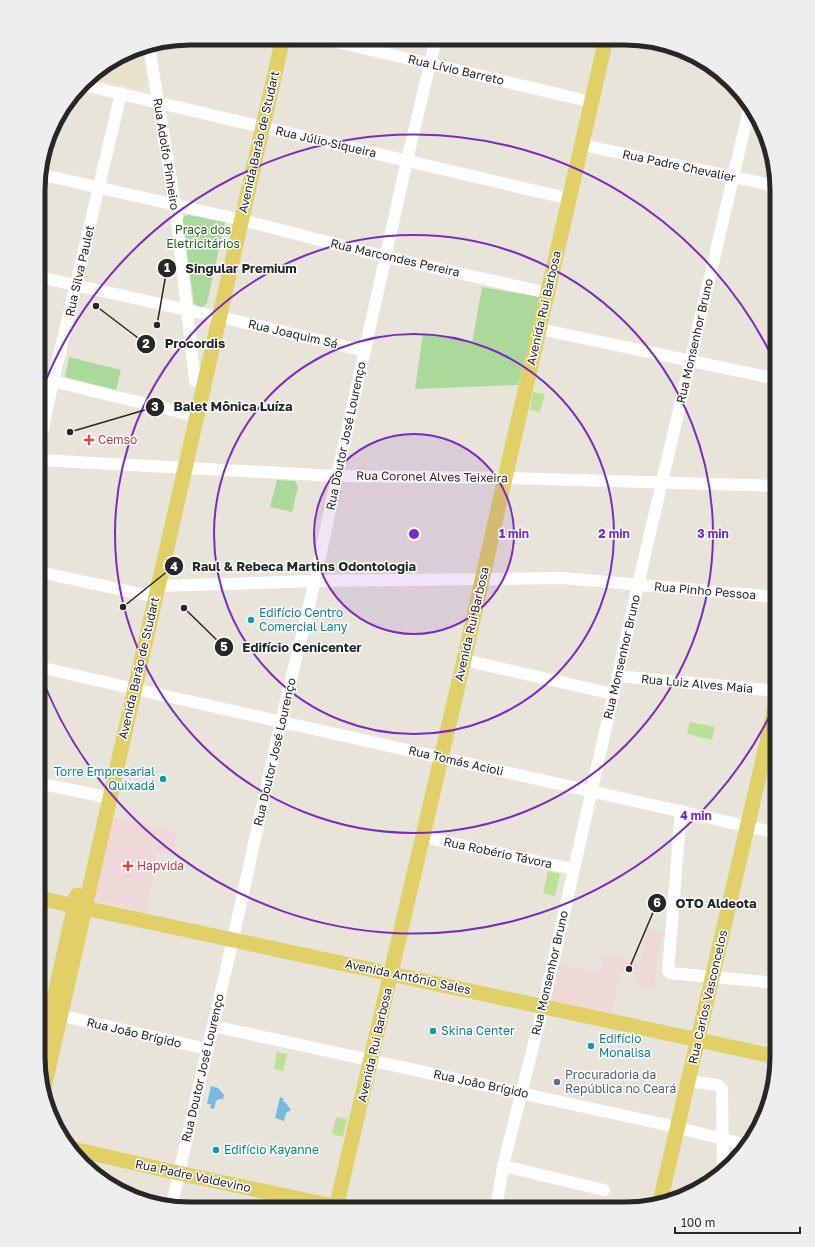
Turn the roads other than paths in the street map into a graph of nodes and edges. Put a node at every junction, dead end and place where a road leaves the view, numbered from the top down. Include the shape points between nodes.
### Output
1 (273, 45) edge
2 (281, 45) edge
3 (349, 45) edge
4 (435, 45) edge
5 (605, 45) edge
6 (151, 50) edge
7 (430, 65) junction
8 (88, 86) edge
9 (121, 93) junction
10 (158, 101) junction
11 (592, 102) junction
12 (748, 113) edge
13 (259, 127) junction
14 (582, 145) junction
15 (407, 160) junction
16 (46, 176) edge
17 (732, 177) junction
18 (770, 185) edge
19 (100, 188) junction
20 (570, 199) junction
21 (175, 204) junction
22 (237, 219) junction
23 (386, 256) junction
24 (45, 278) edge
25 (76, 285) junction
26 (548, 293) junction
27 (188, 310) junction
28 (215, 316) junction
29 (540, 329) junction
30 (365, 351) junction
31 (691, 361) junction
32 (770, 378) edge
33 (45, 379) edge
34 (53, 381) junction
35 (195, 382) junction
36 (188, 414) junction
37 (45, 419) edge
38 (45, 460) edge
39 (181, 467) junction
40 (337, 476) junction
41 (505, 478) junction
42 (662, 482) junction
43 (770, 486) edge
44 (45, 573) edge
45 (483, 580) junction
46 (315, 581) junction
47 (638, 585) junction
48 (158, 586) junction
49 (146, 595) junction
50 (770, 596) edge
51 (464, 660) junction
52 (45, 668) edge
53 (617, 676) junction
54 (130, 688) junction
55 (770, 690) edge
56 (613, 694) junction
57 (280, 721) junction
58 (770, 729) edge
59 (441, 758) junction
60 (45, 784) edge
61 (592, 792) junction
62 (101, 796) junction
63 (681, 811) junction
64 (747, 827) junction
65 (770, 832) edge
66 (424, 837) junction
67 (573, 869) junction
68 (45, 899) edge
69 (80, 906) junction
70 (233, 939) junction
71 (391, 973) junction
72 (712, 977) junction
73 (770, 982) edge
74 (543, 1006) junction
75 (50, 1014) edge
76 (213, 1026) junction
77 (45, 1037) edge
78 (698, 1040) junction
79 (207, 1049) junction
80 (770, 1055) edge
81 (372, 1060) junction
82 (45, 1070) edge
83 (688, 1081) junction
84 (522, 1094) junction
85 (677, 1128) junction
86 (723, 1139) junction
87 (741, 1143) edge
88 (79, 1151) edge
89 (723, 1164) edge
90 (503, 1166) junction
91 (178, 1174) junction
92 (604, 1190) dead end
93 (661, 1197) edge
94 (172, 1201) edge
95 (310, 1202) edge
96 (339, 1202) edge
97 (497, 1202) edge

1 - 13 main road, Avenida Barão de Studart
2 - 13 main road, Avenida Barão de Studart
3 - 7 street, Rua Lívio Barreto
4 - 7 street, Rua Doutor José Lourenço
5 - 11 main road, Avenida Rui Barbosa
6 - 10 street, Rua Adolfo Pinheiro
7 - 11 street, Rua Lívio Barreto
7 - 15 street, Rua Doutor José Lourenço
8 - 9 street, Rua Júlio Siqueira
9 - 10 street, Rua Júlio Siqueira
9 - 19 street, Rua Silva Paulet
10 - 13 street, Rua Júlio Siqueira
10 - 21 street, Rua Adolfo Pinheiro
11 - 14 main road, Avenida Rui Barbosa
12 - 17 street, Rua Monsenhor Bruno
13 - 15 street, Rua Júlio Siqueira
13 - 22 main road, Avenida Barão de Studart
14 - 17 street, Rua Padre Chevalier
14 - 20 main road, Avenida Rui Barbosa
15 - 20 street, Rua Júlio Siqueira
15 - 23 street, Rua Doutor José Lourenço
16 - 19 street, Rua Marcondes Pereira
17 - 18 street, Rua Padre Chevalier
17 - 31 street, Rua Monsenhor Bruno
19 - 21 street, Rua Marcondes Pereira
19 - 25 street, Rua Silva Paulet
20 - 26 main road, Avenida Rui Barbosa
21 - 22 street, Rua Marcondes Pereira
21 - 27 street, Rua Adolfo Pinheiro
22 - 23 street, Rua Marcondes Pereira
22 - 28 main road, Avenida Barão de Studart
23 - 26 street, Rua Marcondes Pereira
23 - 30 street, Rua Doutor José Lourenço
24 - 25 street, Rua Joaquim Sá
25 - 27 street, Rua Joaquim Sá
25 - 34 street, Rua Silva Paulet
26 - 29 main road, Avenida Rui Barbosa
27 - 28 street, Rua Joaquim Sá
27 - 35 street, Rua Adolfo Pinheiro
28 - 30 street, Rua Joaquim Sá
28 - 35 main road, Avenida Barão de Studart
28 - 39 main road, Avenida Barão de Studart
29 - 31 street
29 - 41 main road, Avenida Rui Barbosa
30 - 40 street, Rua Doutor José Lourenço
31 - 32 street
31 - 42 street, Rua Monsenhor Bruno
33 - 34 street
34 - 36 street
34 - 37 street, Rua Silva Paulet
35 - 36 main road, Avenida Barão de Studart
36 - 39 main road, Avenida Barão de Studart
38 - 39 street, Rua Coronel Alves Teixeira
39 - 40 street, Rua Coronel Alves Teixeira
39 - 48 main road, Avenida Barão de Studart
39 - 49 main road, Avenida Barão de Studart
40 - 41 street, Rua Coronel Alves Teixeira
40 - 46 street, Rua Doutor José Lourenço
41 - 42 street, Rua Coronel Alves Teixeira
41 - 45 main road, Avenida Rui Barbosa
42 - 43 street, Rua Coronel Alves Teixeira
42 - 47 street, Rua Monsenhor Bruno
44 - 49 street
45 - 46 street, Rua Pinho Pessoa
45 - 47 street, Rua Pinho Pessoa via 562,578
45 - 51 main road, Avenida Rui Barbosa
46 - 48 street, Rua Pinho Pessoa
46 - 57 street, Rua Doutor José Lourenço
47 - 50 street, Rua Pinho Pessoa
47 - 53 street, Rua Monsenhor Bruno
48 - 49 street
48 - 54 main road, Avenida Barão de Studart
49 - 54 main road, Avenida Barão de Studart
51 - 56 street
51 - 59 main road, Avenida Rui Barbosa
52 - 54 street, Rua Tomás Acioli
53 - 55 street, Rua Luiz Alves Maia
53 - 56 street, Rua Monsenhor Bruno
54 - 57 street, Rua Tomás Acioli
54 - 62 main road, Avenida Barão de Studart
54 - 69 main road, Avenida Barão de Studart
56 - 61 street, Rua Monsenhor Bruno
57 - 59 street, Rua Tomás Acioli
57 - 70 street, Rua Doutor José Lourenço
58 - 64 main road, Rua Carlos Vasconcelos
59 - 61 street, Rua Tomás Acioli
59 - 66 main road, Avenida Rui Barbosa
60 - 62 street
61 - 63 street, Rua Tomás Acioli
61 - 67 street, Rua Monsenhor Bruno
62 - 69 main road, Avenida Barão de Studart
63 - 64 street, Rua Tomás Acioli
63 - 72 street via 668,968 669,973
64 - 65 street, Rua Tomás Acioli
64 - 72 main road, Rua Carlos Vasconcelos
66 - 67 street, Rua Robério Távora
66 - 71 main road, Avenida Rui Barbosa
67 - 74 street, Rua Monsenhor Bruno
68 - 69 main road, Avenida Antônio Sales
69 - 70 main road, Avenida Antônio Sales
69 - 75 main road, Avenida Barão de Studart
70 - 71 main road, Avenida Antônio Sales
70 - 76 street, Rua Doutor José Lourenço
71 - 74 main road, Avenida Antônio Sales
71 - 81 main road, Avenida Rui Barbosa
72 - 73 street
72 - 78 main road, Rua Carlos Vasconcelos
74 - 78 main road, Avenida Antônio Sales
74 - 84 street, Rua Monsenhor Bruno
75 - 77 main road, Avenida Barão de Studart
75 - 79 street, Rua João Brígido
75 - 82 main road, Avenida Barão de Studart
76 - 79 street, Rua Doutor José Lourenço
76 - 81 street, Rua João Brígido
78 - 80 main road, Avenida Antônio Sales
78 - 83 main road, Rua Carlos Vasconcelos
79 - 91 street, Rua Doutor José Lourenço
81 - 84 street, Rua João Brígido
81 - 96 main road, Avenida Rui Barbosa
83 - 85 main road, Rua Carlos Vasconcelos
83 - 86 street via 718,1085 722,1088
84 - 85 street, Rua João Brígido
84 - 90 street, Rua Monsenhor Bruno
85 - 86 street, Rua João Brígido
85 - 93 main road, Rua Carlos Vasconcelos
86 - 87 street, Rua João Brígido
86 - 89 street
88 - 91 main road, Rua Padre Valdevino
90 - 92 street
90 - 97 street, Rua Monsenhor Bruno
91 - 94 street, Rua Doutor José Lourenço
91 - 95 main road, Rua Padre Valdevino

